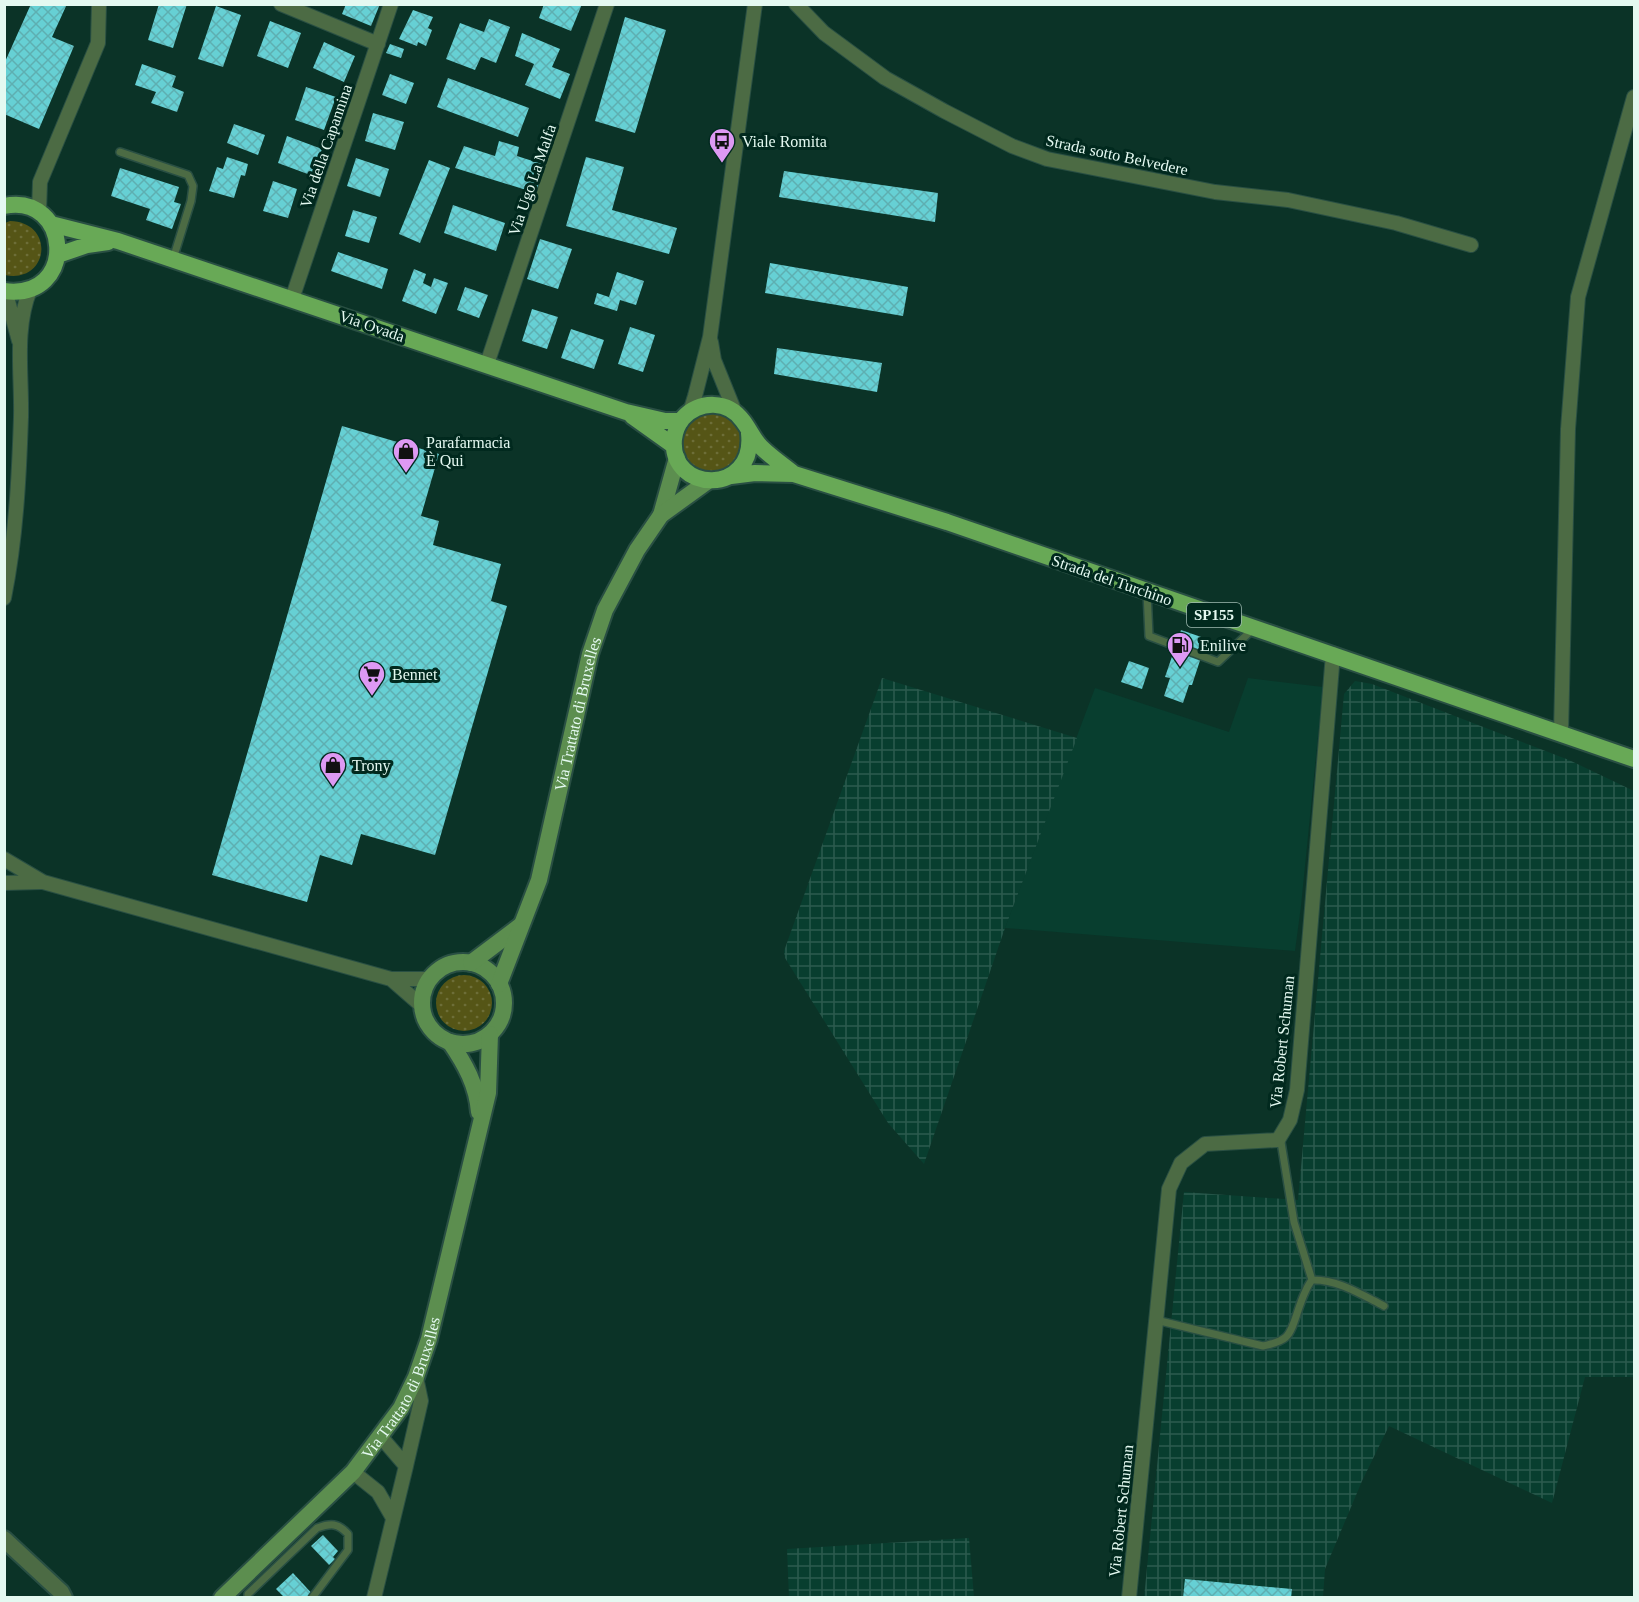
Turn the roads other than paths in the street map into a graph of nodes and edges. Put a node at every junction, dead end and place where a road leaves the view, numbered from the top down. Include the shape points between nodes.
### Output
1 (99, 4) edge
2 (281, 4) edge
3 (391, 4) edge
4 (607, 4) edge
5 (755, 4) edge
6 (796, 4) edge
7 (378, 44) junction
8 (1635, 97) edge
9 (120, 152) dead end
10 (40, 182) junction
11 (11, 205) edge
12 (39, 212) junction
13 (51, 224) junction
14 (118, 241) junction
15 (1471, 245) dead end
16 (58, 255) junction
17 (173, 259) junction
18 (30, 290) junction
19 (4, 294) edge
20 (292, 299) junction
21 (710, 338) junction
22 (20, 346) junction
23 (487, 364) junction
24 (626, 412) junction
25 (735, 412) junction
26 (685, 416) junction
27 (749, 433) junction
28 (675, 452) junction
29 (794, 474) junction
30 (731, 476) junction
31 (708, 481) junction
32 (662, 515) junction
33 (1147, 592) junction
34 (4, 598) edge
35 (1254, 628) junction
36 (1334, 654) junction
37 (1561, 733) junction
38 (1635, 759) edge
39 (4, 859) edge
40 (43, 882) junction
41 (4, 883) edge
42 (521, 926) junction
43 (471, 963) junction
44 (391, 979) junction
45 (429, 979) junction
46 (499, 984) junction
47 (422, 1006) junction
48 (490, 1034) junction
49 (450, 1042) junction
50 (480, 1127) junction
51 (1278, 1140) junction
52 (1312, 1281) junction
53 (1384, 1306) dead end
54 (1156, 1320) junction
55 (416, 1377) junction
56 (381, 1437) junction
57 (406, 1466) junction
58 (353, 1472) junction
59 (393, 1518) junction
60 (4, 1539) edge
61 (66, 1596) edge
62 (221, 1596) edge
63 (248, 1598) edge
64 (312, 1598) edge
65 (374, 1598) edge
66 (1129, 1598) edge

1 - 10 street via 98,43
2 - 7 street
3 - 7 street, Via della Capannina
4 - 23 street, Via Ugo La Malfa
5 - 21 street
6 - 15 street, Strada sotto Belvedere via 824,33 885,78 1012,146 1047,159 1215,192 1287,200 1396,223
7 - 20 street, Via della Capannina
8 - 37 street via 1578,297 1568,429
9 - 17 lane via 188,175 193,186 191,201
10 - 11 street
10 - 12 street
11 - 12 main road
12 - 13 main road
13 - 14 main road, Via Ovada
13 - 16 main road
14 - 16 main road, Via Ovada via 87,244
14 - 17 main road, Via Ovada
16 - 18 main road via 47,279
17 - 20 main road, Via Ovada
18 - 19 main road
18 - 22 street
19 - 22 street
20 - 23 main road, Via Ovada
21 - 25 street via 714,360
21 - 26 street via 696,396
22 - 34 street via 18,504
23 - 24 main road, Via Ovada
24 - 26 main road, Via Ovada via 665,421
24 - 28 main road, Via Ovada
25 - 26 main road via 708,405
25 - 27 main road
26 - 28 main road via 675,433
27 - 29 main road, Strada del Turchino / SP155
27 - 30 main road via 747,457
28 - 31 main road via 690,473
28 - 32 main road, Via Trattato di Bruxelles
29 - 30 main road, Strada del Turchino / SP155
29 - 33 main road, Strada del Turchino / SP155
30 - 31 main road
31 - 32 main road, Via Trattato di Bruxelles
32 - 42 main road, Via Trattato di Bruxelles via 637,550 604,610 590,654 538,880
33 - 35 main road, Strada del Turchino / SP155
33 - 35 lane via 1149,636 1218,662
35 - 36 main road, Strada del Turchino / SP155
36 - 37 main road, Strada del Turchino / SP155
36 - 51 street, Via Robert Schuman via 1297,1090 1290,1120
37 - 38 main road, Strada del Turchino / SP155
39 - 40 street
40 - 41 street
40 - 44 street
42 - 43 main road
42 - 46 main road, Via Trattato di Bruxelles
43 - 45 main road via 445,966
43 - 46 main road via 488,971
44 - 45 street
44 - 47 street
45 - 47 main road
46 - 48 main road via 502,1016
47 - 49 main road via 431,1028
48 - 49 main road via 464,1044
48 - 50 main road, Via Trattato di Bruxelles via 488,1093
49 - 50 main road, Via Trattato di Bruxelles via 471,1077 478,1097
50 - 55 main road, Via Trattato di Bruxelles via 429,1339
51 - 52 lane via 1294,1222
51 - 54 street, Via Robert Schuman via 1205,1144 1181,1163 1168,1189
52 - 53 lane via 1334,1282
52 - 54 lane via 1304,1290 1288,1335 1279,1342 1263,1346
54 - 66 street, Via Robert Schuman
55 - 56 main road, Via Trattato di Bruxelles
55 - 57 street via 421,1401
56 - 57 street
56 - 58 main road, Via Trattato di Bruxelles
57 - 59 street
58 - 59 street via 378,1492
58 - 62 main road, Via Trattato di Bruxelles
59 - 65 street
60 - 61 street
63 - 64 lane via 317,1528 328,1524 340,1526 348,1534 348,1550

